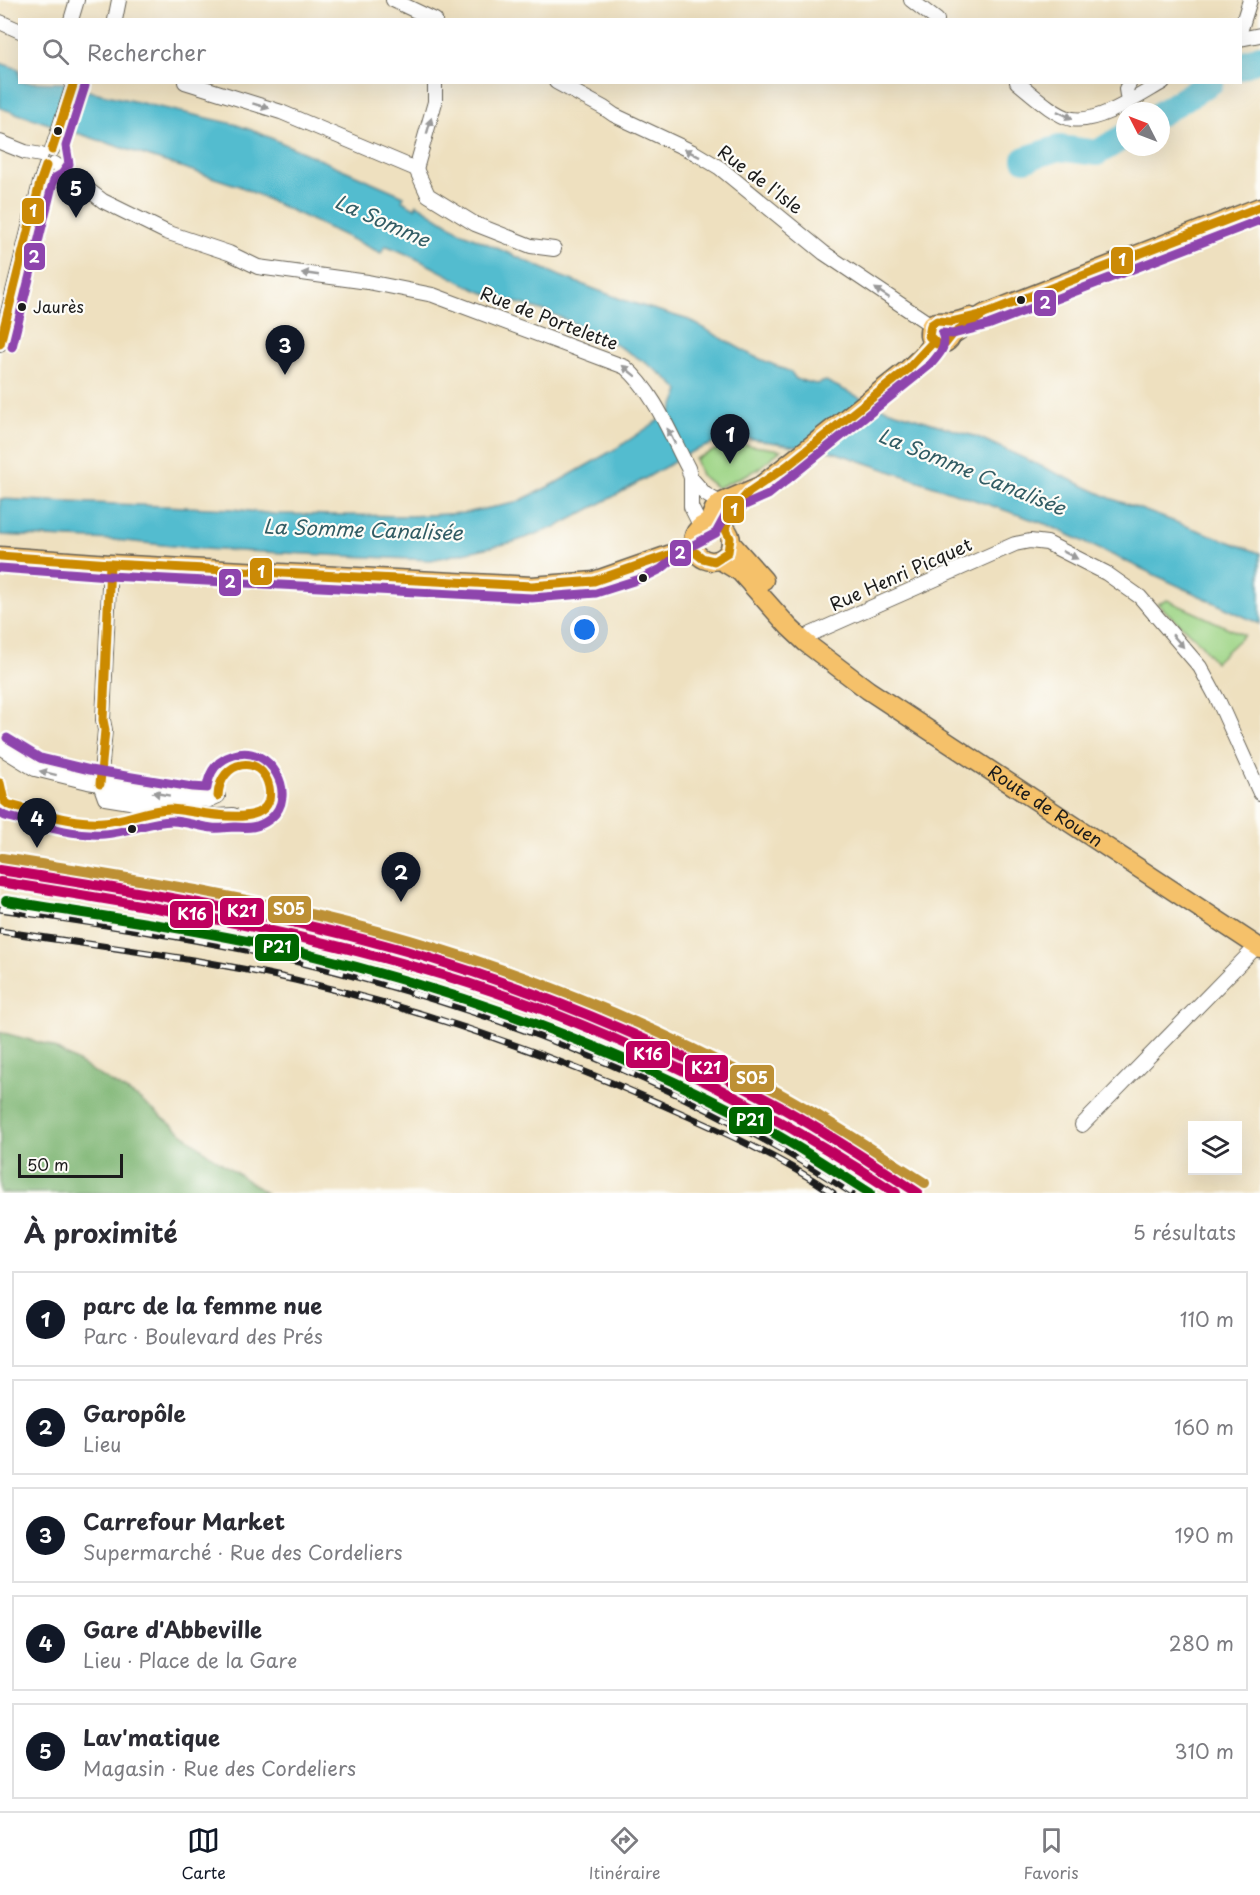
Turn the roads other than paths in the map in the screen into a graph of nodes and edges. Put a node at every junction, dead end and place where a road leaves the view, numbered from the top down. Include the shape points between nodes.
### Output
1 (77, 0) edge
2 (393, 0) edge
3 (911, 0) edge
4 (1250, 0) edge
5 (72, 18) edge
6 (431, 18) edge
7 (934, 18) edge
8 (0, 22) edge
9 (1242, 26) edge
10 (18, 30) edge
11 (1260, 35) edge
12 (1242, 39) edge
13 (74, 84) edge
14 (191, 84) edge
15 (435, 84) edge
16 (560, 84) edge
17 (1020, 84) edge
18 (1129, 84) edge
19 (1160, 84) edge
20 (1128, 102) joint
21 (1116, 107) edge
22 (0, 142) edge
23 (50, 154) junction
24 (416, 169) junction
25 (1260, 207) edge
26 (554, 249) dead end
27 (940, 331) junction
28 (0, 344) edge
29 (689, 473) junction
30 (749, 492) junction
31 (720, 503) junction
32 (712, 531) junction
33 (696, 553) junction
34 (0, 556) edge
35 (654, 559) junction
36 (720, 560) junction
37 (110, 564) junction
38 (807, 637) junction
39 (1, 746) edge
40 (100, 784) junction
41 (1260, 793) edge
42 (218, 796) dead end
43 (233, 814) dead end
44 (1258, 946) edge
45 (1082, 1125) dead end

1 - 5 street
2 - 6 street
3 - 7 street
4 - 9 street
8 - 10 street
11 - 12 street
13 - 23 street
14 -> 24 street via 281,112
24 -> 15 street via 435,102
27 -> 16 street, Rue de l'Isle via 824,253 720,168
17 -> 21 street via 1070,119 1088,120
18 - 20 street via 1125,89
19 - 20 street
22 - 23 street via 25,152
23 - 28 street
29 -> 23 street, Rue de Portelette via 655,404 625,367 433,296 368,282 258,267 166,232 103,201
24 - 26 street via 428,195 475,224 531,246
25 - 27 main road
27 - 30 main road via 922,356 881,391
29 - 31 street, Rue de Portelette via 705,494
29 - 32 street, Rue de Portelette via 691,507
30 - 31 main road
30 - 32 main road via 727,521
31 - 32 main road via 714,509
32 - 33 main road via 693,540
32 - 35 main road via 677,540
32 - 36 main road via 726,555
32 - 38 main road, Route de Rouen
33 - 35 main road via 677,552
33 - 36 main road, Route de Rouen via 707,560
34 - 37 main road
35 - 37 main road via 594,581 532,586
36 - 38 main road, Route de Rouen via 740,572 789,627
37 - 40 street
38 -> 41 street, Rue Henri Picquet via 1015,544 1047,543 1106,573 1140,597 1200,667
38 - 44 main road, Route de Rouen via 831,663 887,703
40 -> 39 street via 35,769
42 -> 40 street via 191,800
40 - 43 street via 105,798 216,816
44 - 45 street

